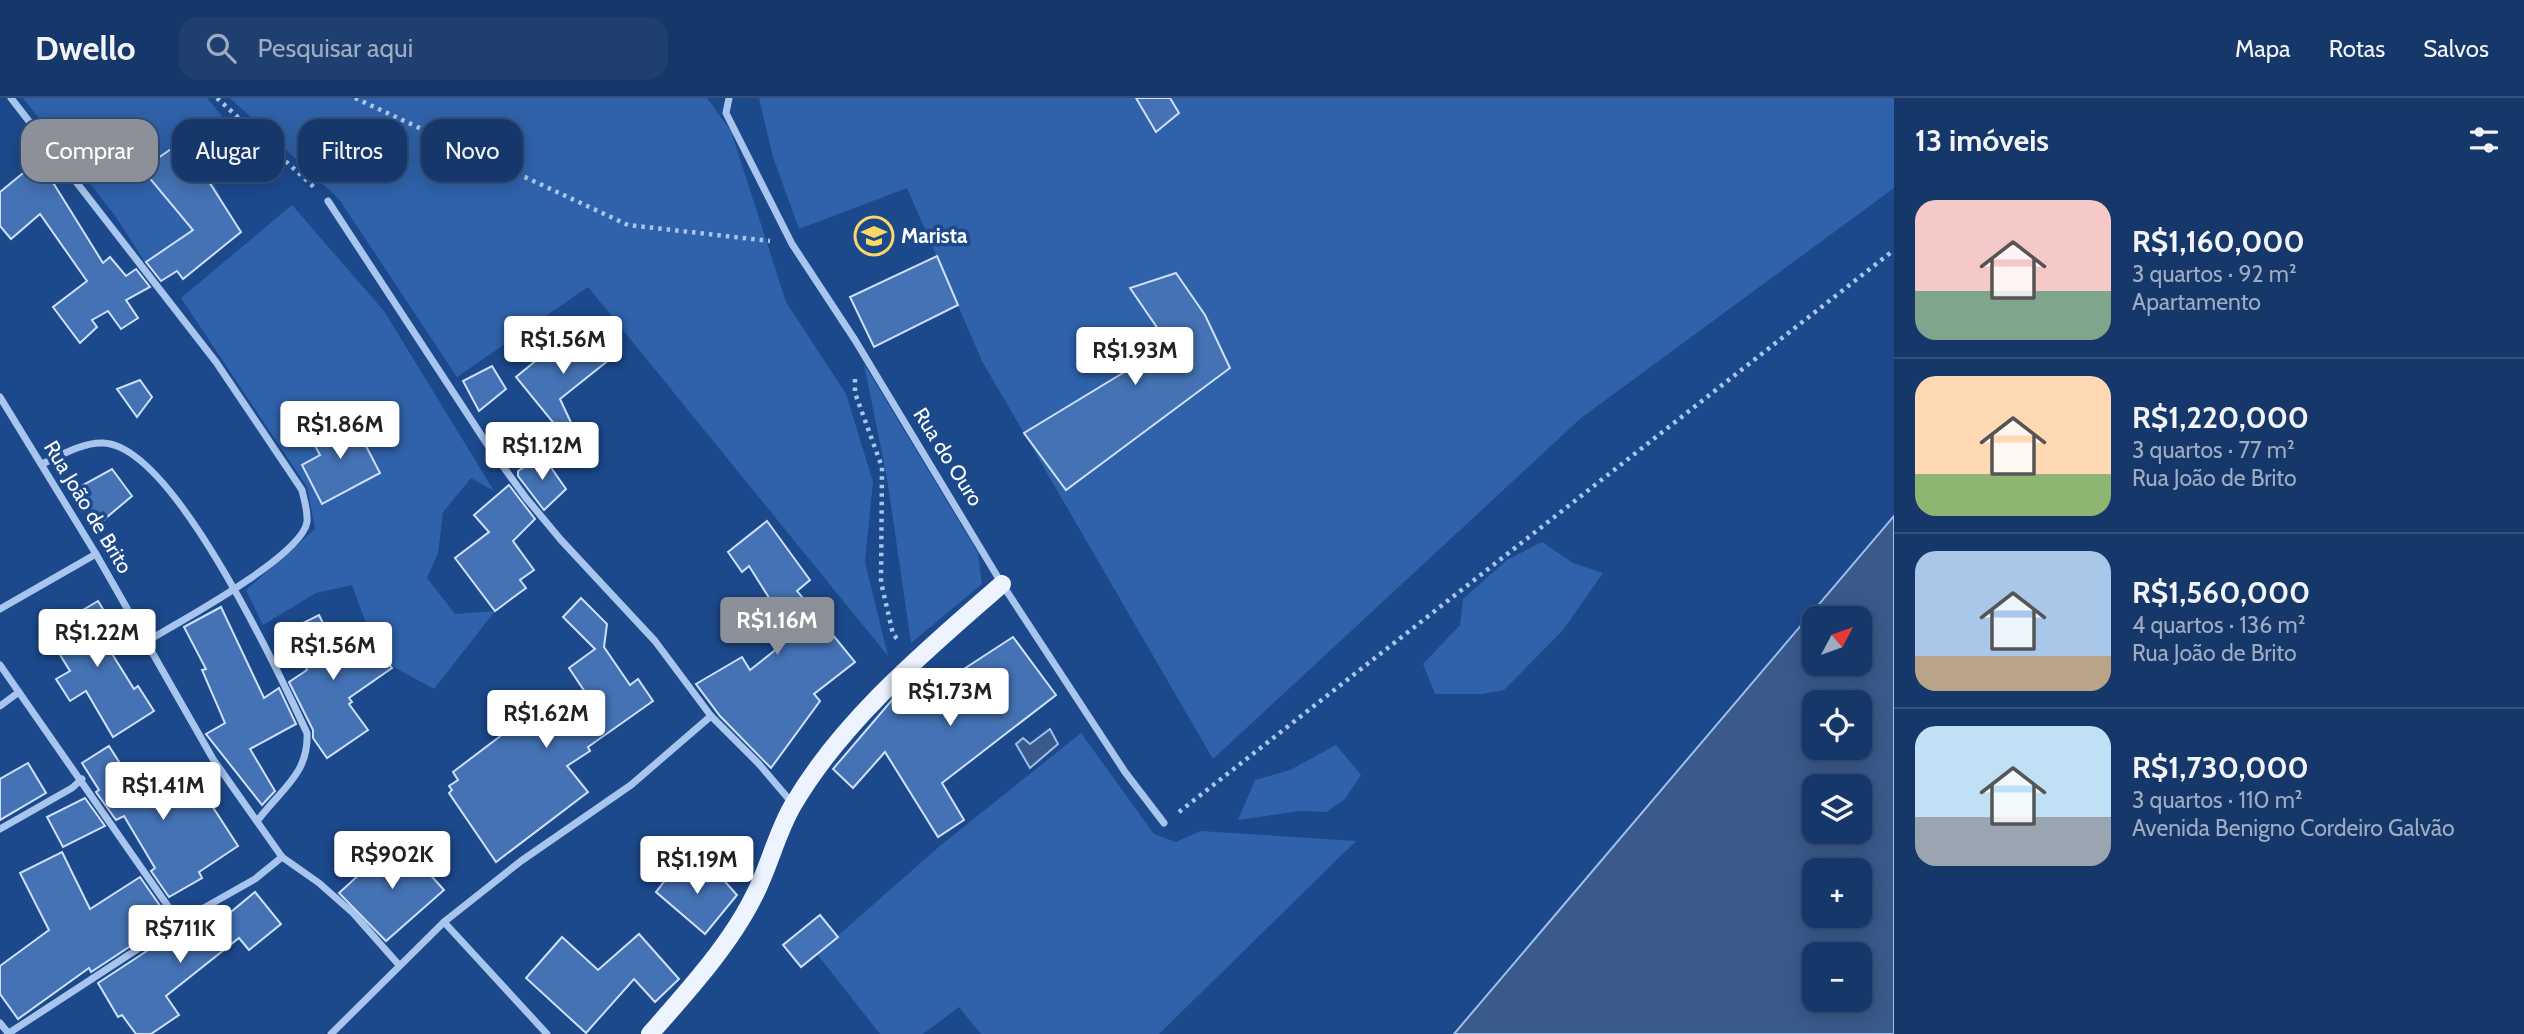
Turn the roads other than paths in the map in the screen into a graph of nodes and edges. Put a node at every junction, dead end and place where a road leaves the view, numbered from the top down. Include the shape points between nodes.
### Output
1 (10, 98) edge
2 (729, 98) edge
3 (328, 201) road end
4 (0, 397) edge
5 (42, 464) junction
6 (96, 554) junction
7 (1002, 584) junction
8 (235, 590) junction
9 (0, 609) edge
10 (147, 641) junction
11 (0, 665) edge
12 (19, 692) junction
13 (0, 706) edge
14 (711, 716) junction
15 (82, 779) junction
16 (794, 805) junction
17 (258, 820) junction
18 (1164, 823) road end
19 (0, 829) edge
20 (282, 857) junction
21 (179, 922) junction
22 (444, 922) junction
23 (399, 965) junction
24 (0, 1023) edge
25 (9, 1033) edge
26 (331, 1034) edge
27 (547, 1034) edge
28 (650, 1034) edge

1 - 8 street via 216,362 302,490 307,524 302,533
2 - 7 street, Rua do Ouro via 726,113 792,244
3 - 14 street via 526,498 655,641
4 - 5 street, Rua João de Brito
5 - 6 street, Rua João de Brito
5 - 8 street via 103,443 122,449 154,472
6 - 9 street
6 - 10 street, Rua João de Brito
7 - 16 main road via 914,661 831,751
7 - 18 street, Rua do Ouro via 1125,772
8 - 10 street
8 - 17 street via 307,733 304,765
10 - 17 street, Rua João de Brito via 214,759
11 - 12 street
12 - 13 street
12 - 15 street
14 - 16 street
14 - 22 street via 631,785 521,861
15 - 19 street
15 - 21 street
16 - 28 main road via 752,901 696,981
17 - 20 street, Rua João de Brito
20 - 21 street via 255,879
20 - 23 street, Rua João de Brito via 353,913
21 - 25 street
22 - 23 street
22 - 27 street
23 - 26 street
24 - 25 street

